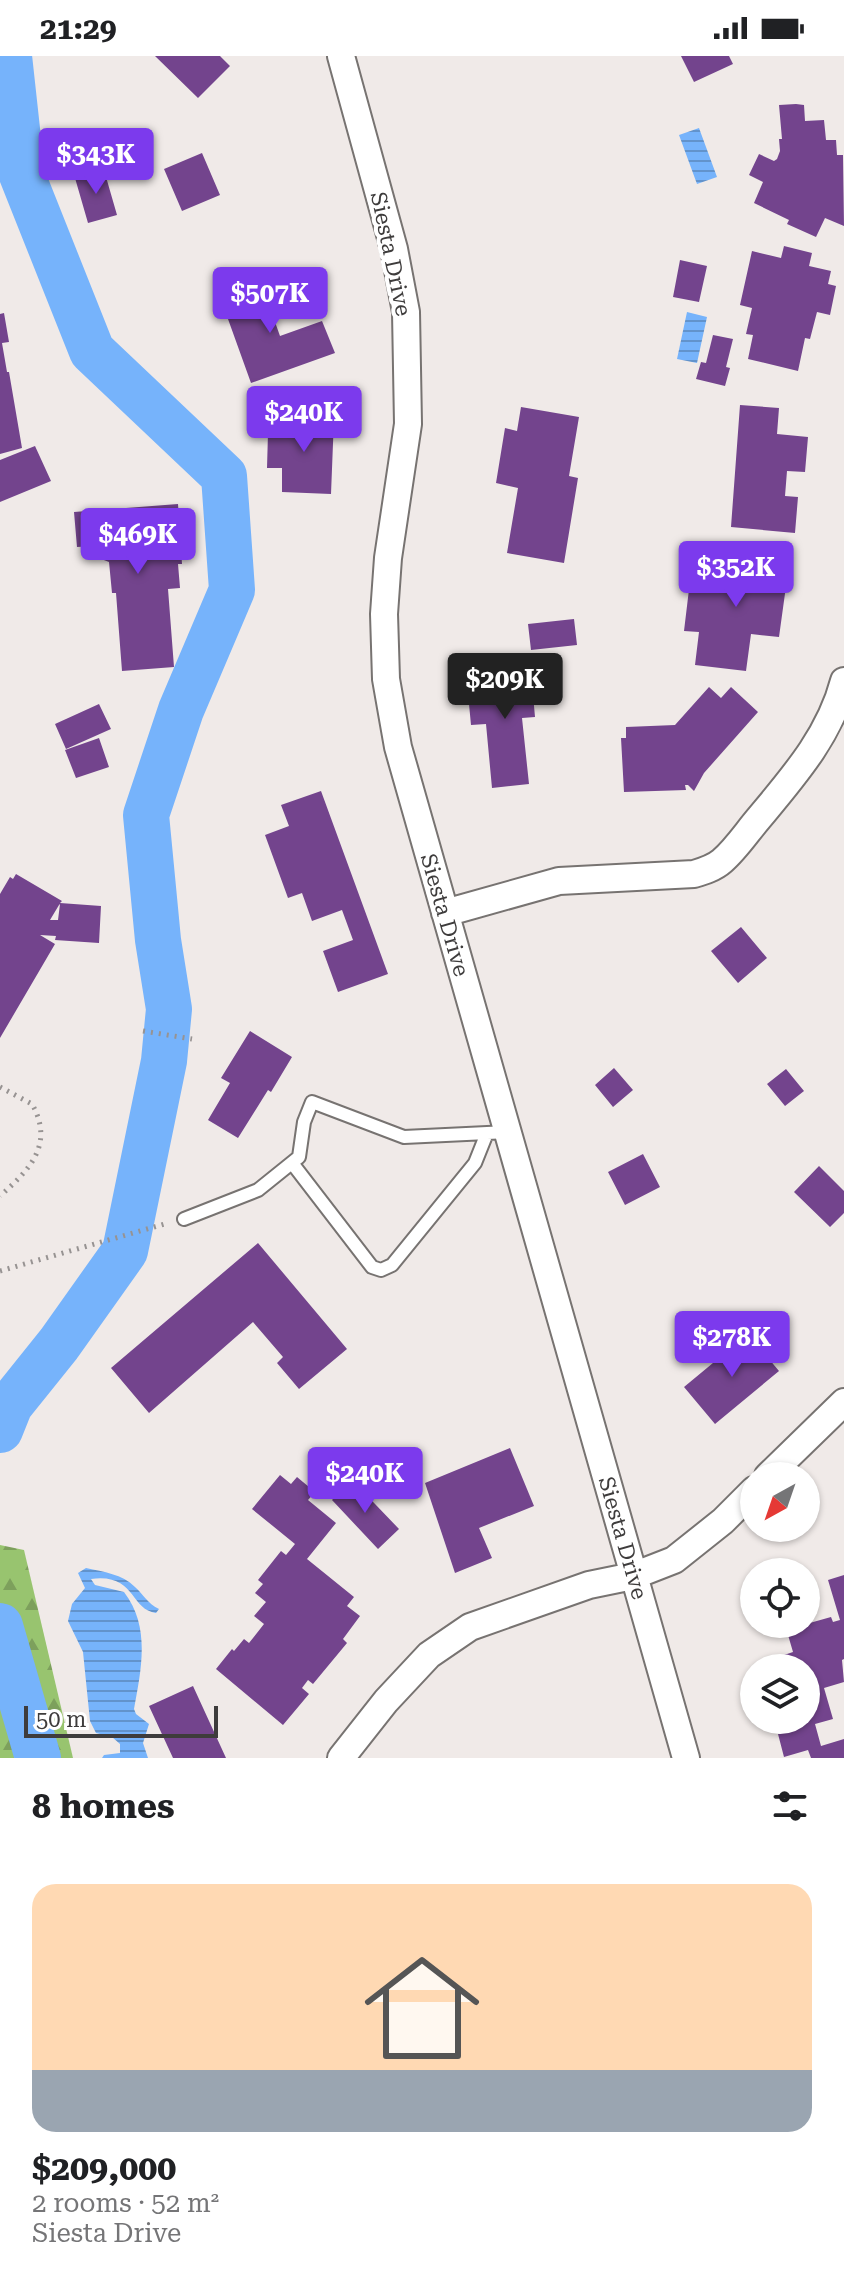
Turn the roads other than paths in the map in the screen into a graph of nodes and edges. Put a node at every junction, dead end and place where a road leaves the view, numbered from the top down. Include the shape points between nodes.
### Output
1 (341, 56) edge
2 (844, 681) edge
3 (445, 913) junction
4 (498, 1133) junction
5 (292, 1163) junction
6 (184, 1219) dead end
7 (844, 1402) edge
8 (782, 1462) edge
9 (740, 1504) edge
10 (633, 1576) junction
11 (341, 1758) edge
12 (686, 1758) edge

1 - 3 street, Siesta Drive via 406,312 408,424 388,558 386,679 398,747
2 - 3 street via 830,719 803,765 710,869 559,881
3 - 4 street, Siesta Drive
4 - 5 lane via 404,1137 312,1102 299,1157
4 - 5 lane via 392,1265 381,1270 372,1267
4 - 10 street, Siesta Drive
5 - 6 lane via 258,1190
7 - 8 street
9 - 10 street via 674,1560
10 - 11 street via 589,1585 470,1627 429,1655
10 - 12 street, Siesta Drive

